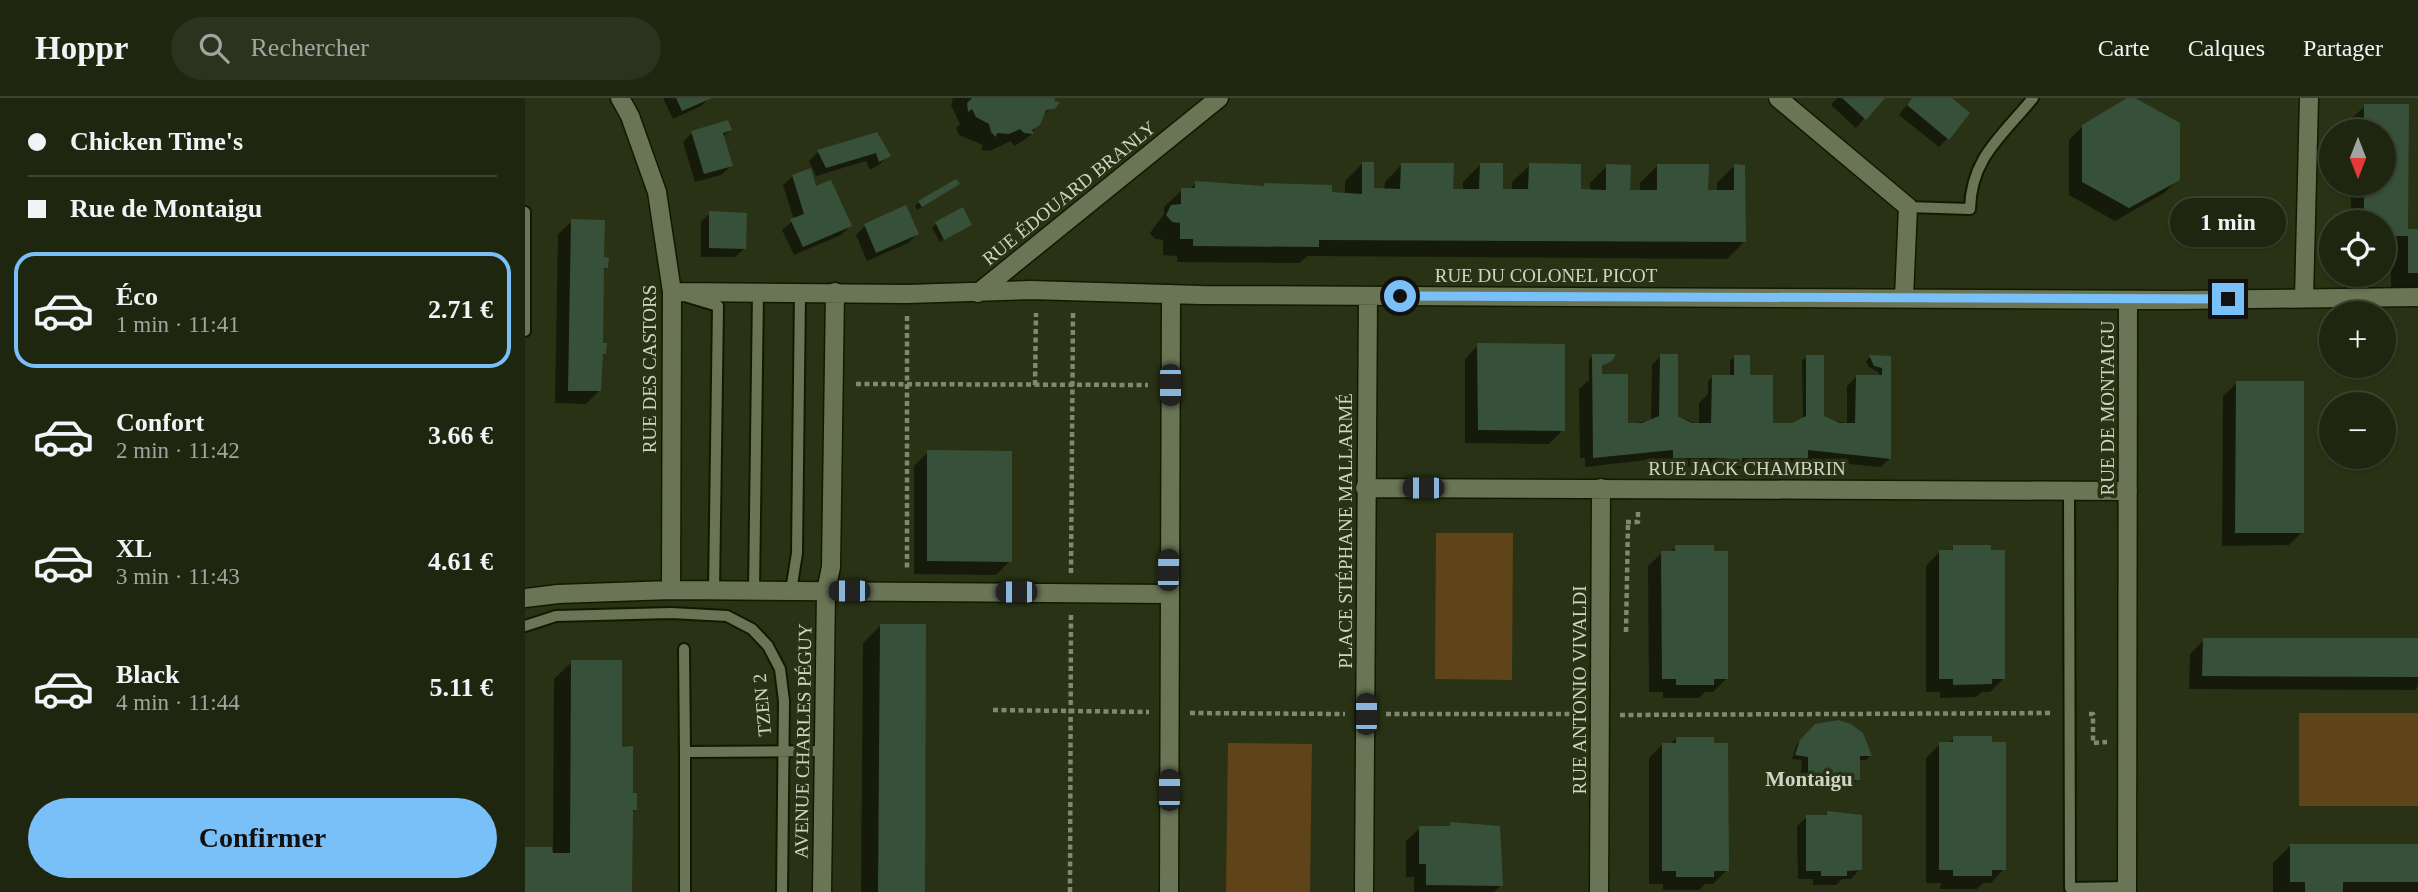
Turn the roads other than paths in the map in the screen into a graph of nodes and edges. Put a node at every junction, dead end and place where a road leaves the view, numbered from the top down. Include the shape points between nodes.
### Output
1 (620, 98) edge
2 (1219, 98) edge
3 (1778, 98) edge
4 (2033, 98) edge
5 (2309, 98) edge
6 (1908, 207) junction
7 (525, 212) edge
8 (672, 292) junction
9 (758, 292) junction
10 (800, 292) junction
11 (835, 292) junction
12 (978, 293) junction
13 (1171, 294) junction
14 (1369, 296) junction
15 (2418, 297) edge
16 (1904, 298) junction
17 (2304, 298) junction
18 (2128, 300) junction
19 (525, 331) edge
20 (1365, 488) junction
21 (1601, 488) junction
22 (2069, 491) junction
23 (2128, 491) junction
24 (671, 590) junction
25 (714, 590) junction
26 (754, 590) junction
27 (791, 591) junction
28 (826, 591) junction
29 (1168, 594) junction
30 (525, 598) edge
31 (671, 613) junction
32 (525, 626) edge
33 (684, 649) dead end
34 (823, 751) junction
35 (685, 752) junction
36 (783, 752) junction
37 (2127, 890) edge
38 (685, 892) edge
39 (782, 892) edge
40 (822, 892) edge
41 (1168, 892) edge
42 (1364, 892) edge
43 (1599, 892) edge

1 - 8 street, RUE DES CASTORS via 657,191
2 - 12 street, RUE ÉDOUARD BRANLY
3 - 6 street
4 - 6 lane via 1978,164 1970,209
5 - 17 street
6 - 16 street
7 - 19 lane
8 - 9 street, RUE DU COLONEL PICOT
8 - 24 street, RUE DES CASTORS
8 - 25 lane via 718,306
9 - 10 street, RUE DU COLONEL PICOT
9 - 26 lane
10 - 11 street, RUE DU COLONEL PICOT
10 - 27 lane via 797,553
11 - 12 street, RUE DU COLONEL PICOT
11 - 28 street, AVENUE CHARLES PÉGUY via 831,567
12 - 13 street, RUE DU COLONEL PICOT
13 - 14 street, RUE DU COLONEL PICOT
13 - 29 street
14 - 16 street, RUE DU COLONEL PICOT
14 - 20 street, PLACE STÉPHANE MALLARMÉ
15 - 17 street, RUE DE MONTAIGU
16 - 18 street, RUE DU COLONEL PICOT
17 - 18 street, RUE DE MONTAIGU
18 - 23 street, RUE DE MONTAIGU
20 - 21 street, RUE JACK CHAMBRIN
20 - 42 street, PLACE STÉPHANE MALLARMÉ
21 - 22 street, RUE JACK CHAMBRIN
21 - 43 street, RUE ANTONIO VIVALDI
22 - 23 street, RUE JACK CHAMBRIN
22 - 37 lane via 2070,888
23 - 37 street, RUE DE MONTAIGU
24 - 25 street
24 - 30 street
24 - 31 lane
25 - 26 street
26 - 27 street
27 - 28 street
28 - 29 street
28 - 34 street, AVENUE CHARLES PÉGUY
29 - 41 street
31 - 32 lane, TZEN 2 via 556,616
31 - 36 lane, TZEN 2 via 727,617 752,629 768,646 780,669
33 - 35 lane
34 - 36 lane
34 - 40 street, AVENUE CHARLES PÉGUY
35 - 36 lane
35 - 38 lane
36 - 39 lane, TZEN 2

